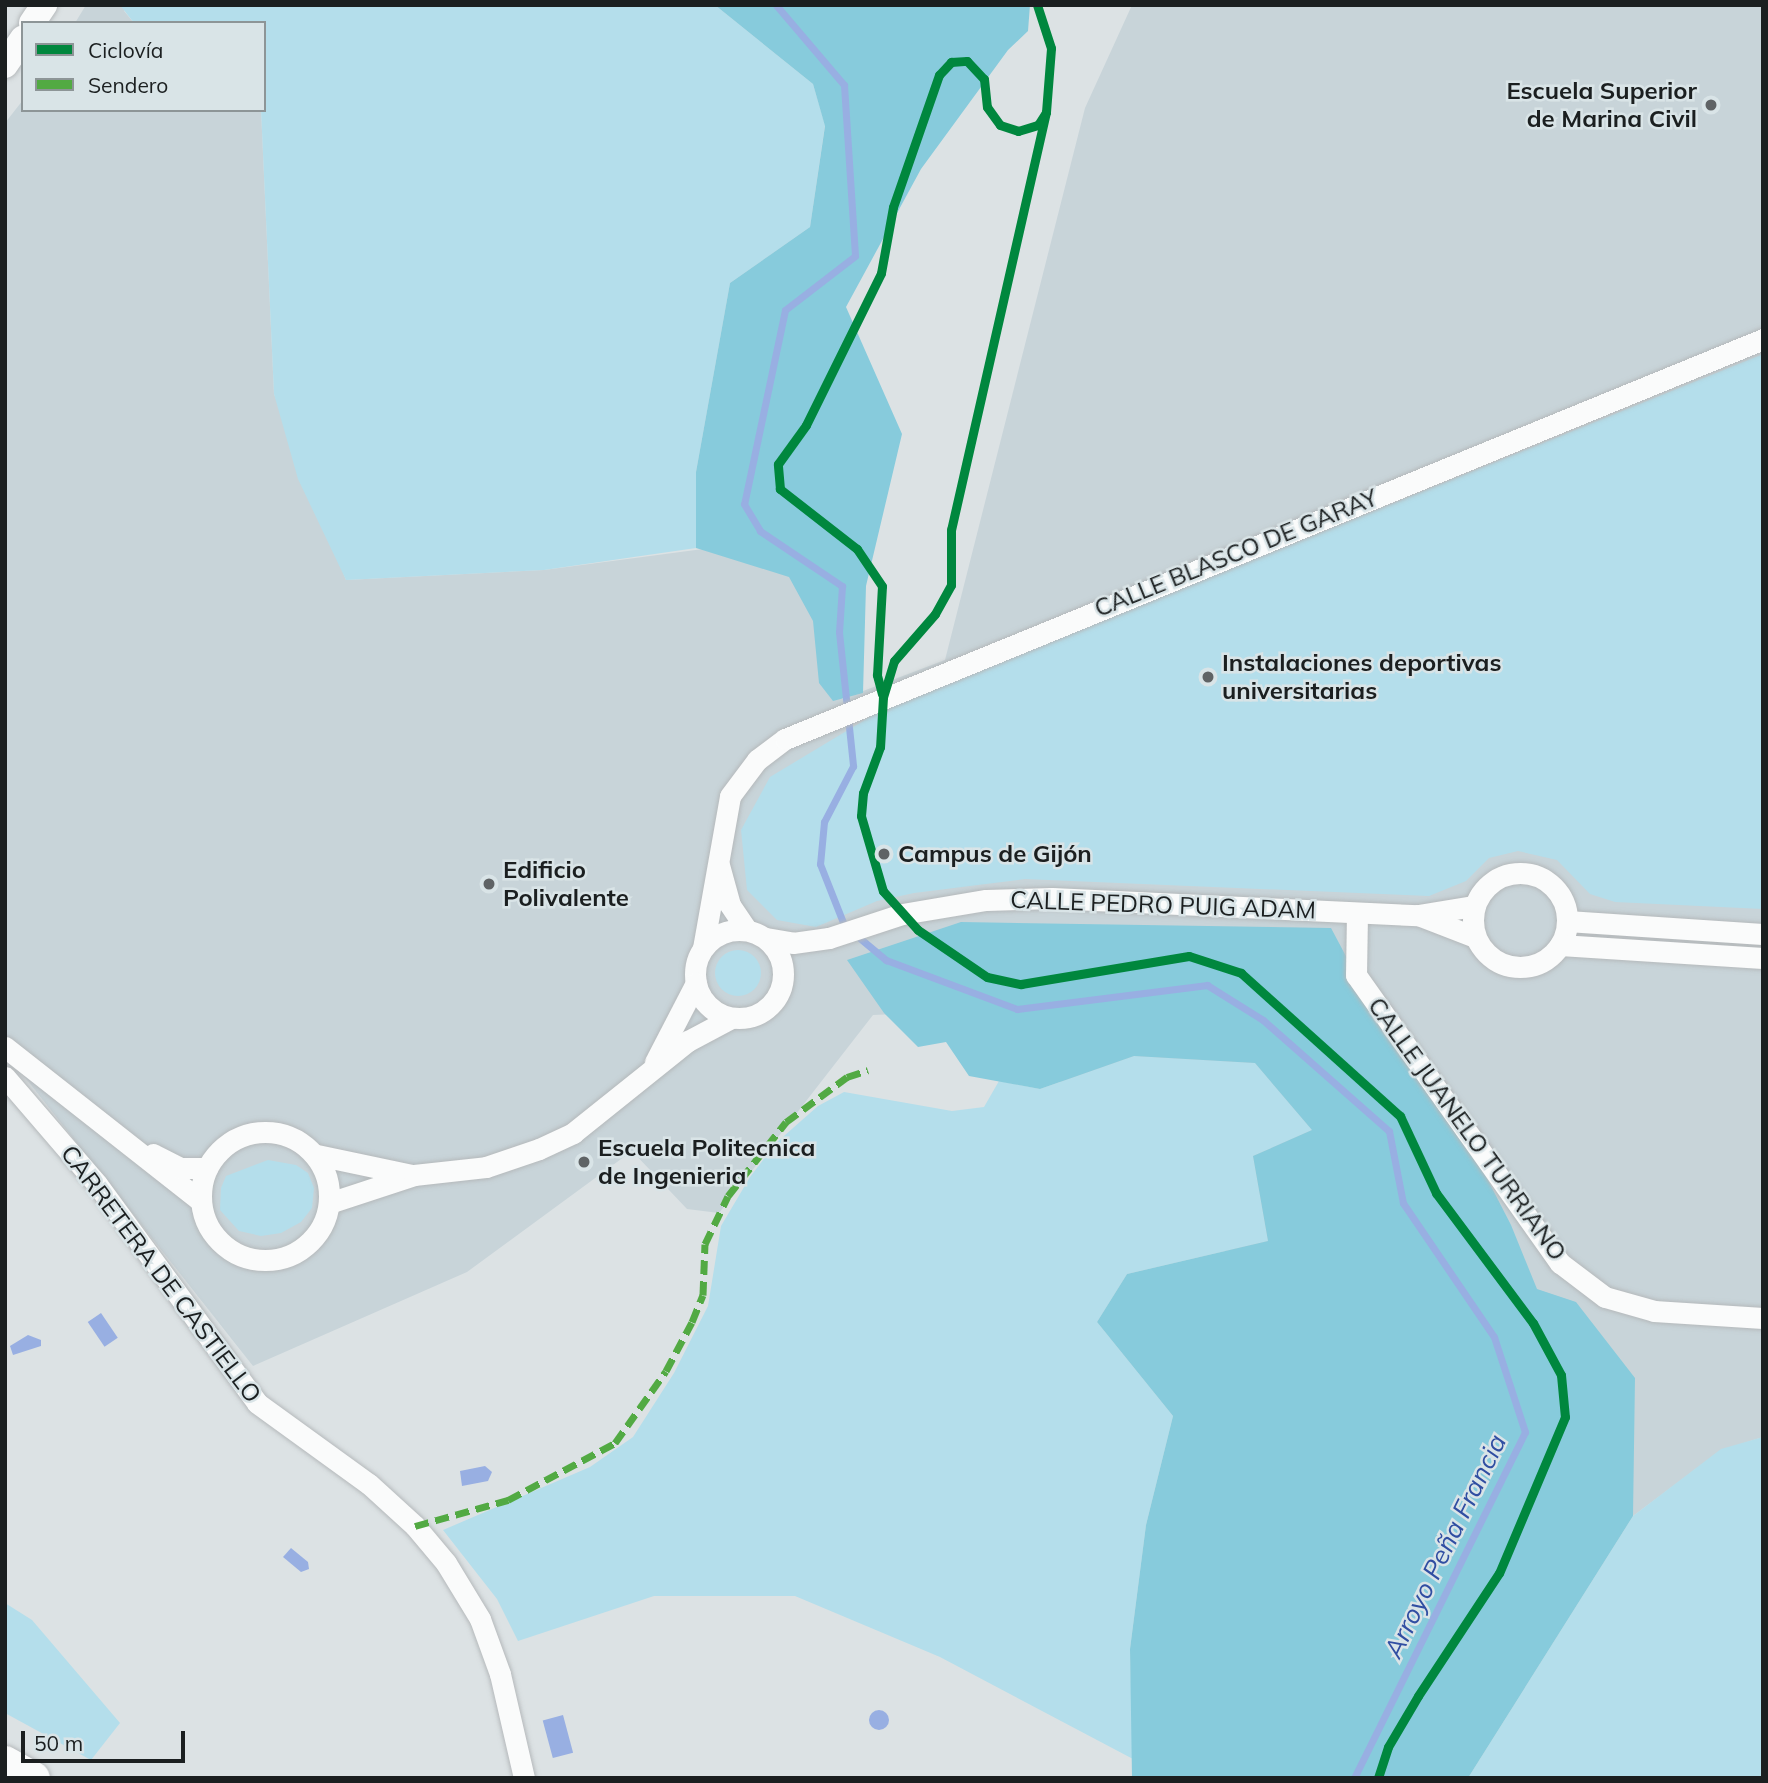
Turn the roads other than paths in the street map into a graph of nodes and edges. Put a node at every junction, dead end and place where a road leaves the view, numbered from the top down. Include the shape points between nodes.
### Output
1 (44, 5) edge
2 (33, 21) edge
3 (21, 41) edge
4 (5, 65) edge
5 (1763, 339) edge
6 (717, 858) junction
7 (1474, 906) junction
8 (1357, 913) junction
9 (1418, 915) junction
10 (1567, 921) junction
11 (756, 934) junction
12 (1763, 934) edge
13 (1475, 937) junction
14 (829, 938) junction
15 (1560, 945) junction
16 (703, 948) junction
17 (1763, 958) edge
18 (784, 979) junction
19 (696, 983) junction
20 (731, 1018) junction
21 (5, 1047) edge
22 (651, 1070) junction
23 (35, 1072) junction
24 (5, 1077) edge
25 (53, 1133) junction
26 (111, 1133) junction
27 (317, 1155) junction
28 (207, 1168) junction
29 (414, 1175) junction
30 (201, 1201) junction
31 (329, 1203) junction
32 (1763, 1318) edge
33 (5, 1762) edge
34 (34, 1778) edge
35 (524, 1778) edge

1 - 2 main road
3 - 4 main road
5 - 6 street, CALLE BLASCO DE GARAY via 785,739 757,760 730,796
6 - 11 street via 730,905
6 - 16 street
7 - 9 street, CALLE PEDRO PUIG ADAM
7 - 10 street via 1492,882 1520,873 1548,882 1558,893
7 - 13 street
8 - 9 street, CALLE PEDRO PUIG ADAM
8 - 14 street, CALLE PEDRO PUIG ADAM via 1052,898 986,900 872,922
8 - 32 street, CALLE JUANELO TURRIANO via 1356,975 1560,1263 1605,1297 1654,1311
9 - 13 street, CALLE PEDRO PUIG ADAM
10 - 12 street
10 - 15 street
11 - 14 street, CALLE PEDRO PUIG ADAM via 793,943
11 - 16 street via 722,933
11 - 18 street via 783,963
13 - 15 street via 1494,960 1523,968 1538,964
14 - 18 street, CALLE PEDRO PUIG ADAM via 804,956
15 - 17 street
16 - 19 street via 695,967
18 - 20 street via 768,1009 746,1018
19 - 20 street via 712,1009
19 - 22 street
20 - 22 street via 688,1041
21 - 23 street
22 - 29 street via 573,1133 539,1149 486,1167
23 - 25 street, CARRETERA DE CASTIELLO via 37,1103
23 - 26 street
24 - 25 street, CARRETERA DE CASTIELLO
25 - 35 street, CARRETERA DE CASTIELLO via 97,1184 257,1403 369,1484 415,1526 446,1563 480,1619 496,1663
26 - 28 street via 181,1168
26 - 30 street
27 - 28 street via 281,1133 258,1132 237,1138
27 - 29 street
27 - 31 street via 328,1181
28 - 30 street
29 - 31 street
30 - 31 street via 206,1223 224,1246 243,1257 271,1260 293,1254 316,1236
33 - 34 highway

